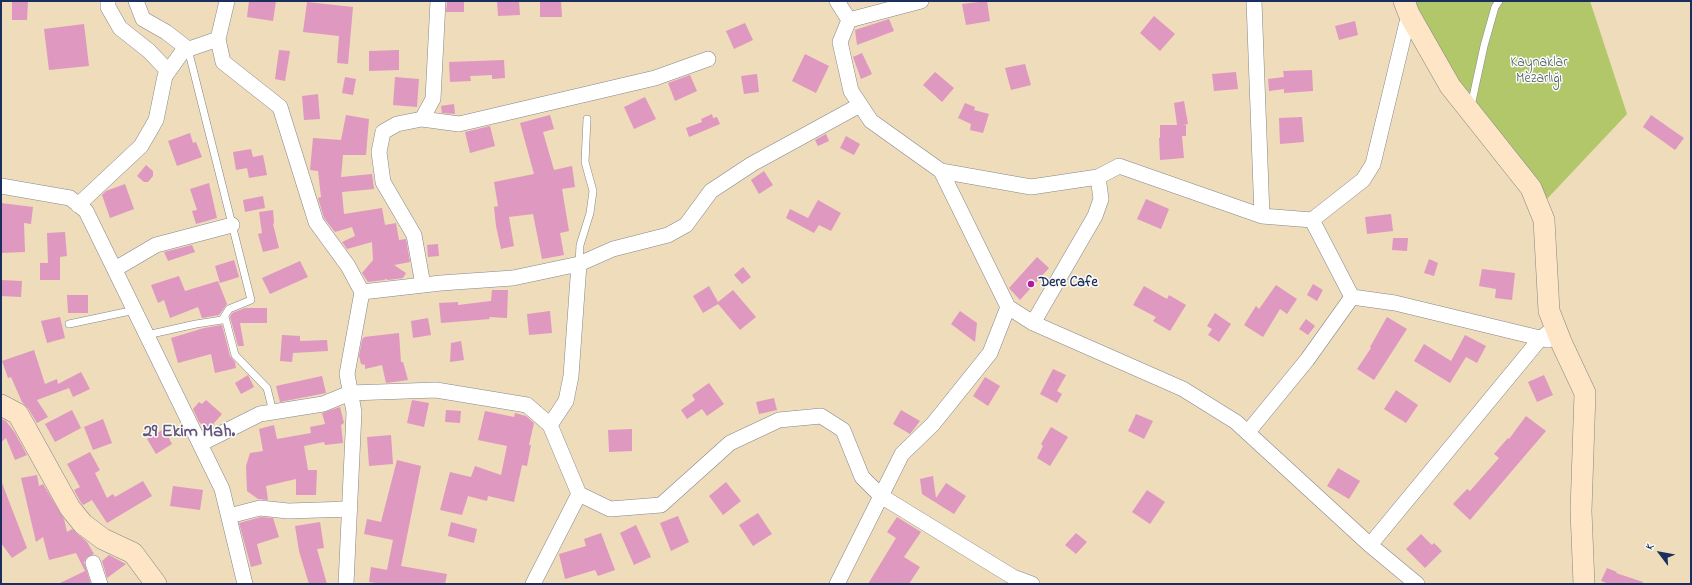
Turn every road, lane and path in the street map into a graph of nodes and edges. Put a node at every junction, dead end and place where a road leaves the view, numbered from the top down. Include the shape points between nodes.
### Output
1 (108, 1) edge
2 (136, 1) edge
3 (227, 1) edge
4 (438, 1) edge
5 (837, 1) edge
6 (921, 1) edge
7 (1254, 1) edge
8 (1499, 1) edge
9 (1406, 8) edge
10 (849, 20) junction
11 (218, 39) junction
12 (188, 49) junction
13 (708, 59) dead end
14 (168, 72) junction
15 (860, 105) junction
16 (1470, 110) junction
17 (422, 119) junction
18 (587, 119) dead end
19 (941, 171) junction
20 (1098, 176) junction
21 (1, 186) edge
22 (78, 205) junction
23 (1262, 216) junction
24 (1312, 220) junction
25 (232, 225) junction
26 (579, 264) junction
27 (115, 269) junction
28 (423, 285) junction
29 (362, 292) junction
30 (1352, 297) junction
31 (1008, 307) junction
32 (135, 310) junction
33 (225, 317) junction
34 (1033, 323) junction
35 (69, 324) dead end
36 (147, 335) junction
37 (1552, 336) junction
38 (350, 393) junction
39 (1, 405) edge
40 (273, 412) junction
41 (550, 425) junction
42 (1248, 432) junction
43 (200, 444) junction
44 (579, 494) junction
45 (881, 496) junction
46 (350, 509) junction
47 (229, 516) junction
48 (1370, 545) junction
49 (93, 563) dead end
50 (100, 584) edge
51 (156, 584) edge
52 (245, 584) edge
53 (346, 584) edge
54 (533, 584) edge
55 (837, 584) edge
56 (1032, 584) edge
57 (1417, 584) edge
58 (1584, 584) edge

1 - 14 street via 108,7 120,28 150,51
2 - 12 street via 143,19
3 - 11 street
4 - 17 street via 433,99
5 - 10 street
6 - 10 street
7 - 23 street
8 - 16 lane via 1484,46
9 - 16 street via 1450,86
9 - 24 street via 1373,164 1363,180
10 - 15 street via 840,42 851,91
11 - 12 street
11 - 29 street via 223,62 280,107 316,222 348,266
12 - 14 street via 183,51
12 - 25 lane
13 - 17 street via 655,78 459,124
14 - 22 street via 156,120 141,146
15 - 19 street via 871,121
15 - 26 street via 752,164 711,191 686,225 668,235 613,249
16 - 37 street via 1531,188 1544,220
17 - 28 street via 397,124 383,132 379,152 382,182 414,235
18 - 26 lane via 585,162 593,191 590,213 580,245
19 - 20 street via 1031,187
19 - 31 street
20 - 23 street via 1119,166
20 - 34 street via 1101,199 1095,216
21 - 22 street via 70,198
22 - 27 street via 86,212
23 - 24 street
24 - 30 street
25 - 27 street via 156,245
25 - 33 lane via 251,300 229,309
26 - 28 street via 513,278
26 - 41 street via 571,376 566,401
27 - 32 street
28 - 29 street
29 - 38 street via 347,374
30 - 37 street
30 - 42 street via 1307,360
31 - 34 street
31 - 45 street via 990,353 933,424 902,454
32 - 35 lane
32 - 36 street
33 - 36 lane via 222,320
33 - 40 lane via 235,355 267,388
34 - 42 street via 1183,389
36 - 43 street
37 - 48 street
37 - 58 street via 1585,393 1581,511
38 - 40 street via 324,404
38 - 41 street via 436,390 527,405
38 - 46 street via 354,412
39 - 51 street via 18,414 70,508 83,524 103,539 134,553
40 - 43 street via 260,414
41 - 44 street
42 - 48 street
43 - 47 street via 222,489
44 - 45 street via 610,509 661,505 730,443 779,420 821,416 843,430 862,477
44 - 54 street
45 - 55 street
45 - 56 street via 1013,577
46 - 47 street via 260,508
46 - 53 street
47 - 52 street
48 - 57 street
49 - 50 street

